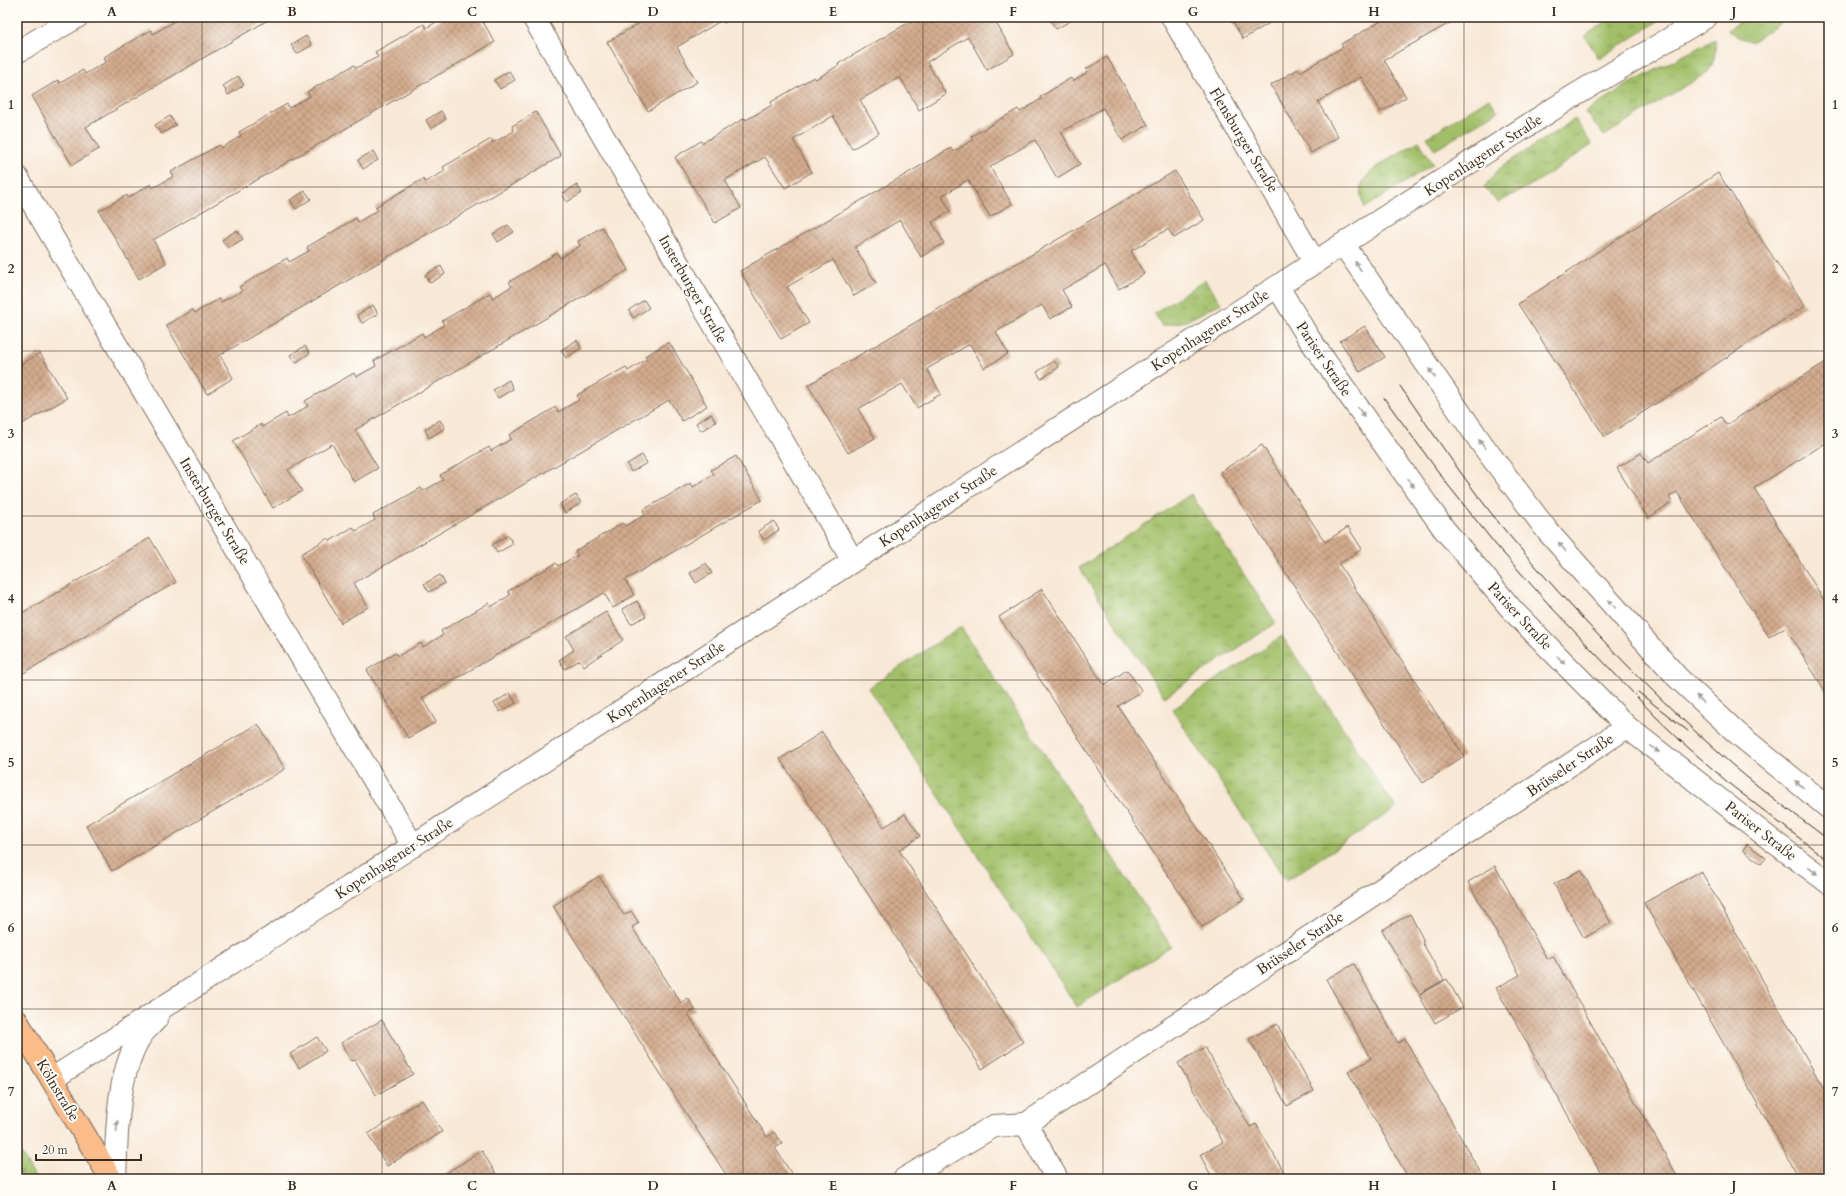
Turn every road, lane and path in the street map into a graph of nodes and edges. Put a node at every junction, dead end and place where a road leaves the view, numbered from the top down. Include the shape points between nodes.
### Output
1 (77, 17) edge
2 (532, 17) edge
3 (1172, 17) edge
4 (1706, 17) edge
5 (17, 52) edge
6 (17, 177) edge
7 (1343, 244) junction
8 (1315, 262) junction
9 (1278, 287) junction
10 (852, 561) junction
11 (1627, 727) junction
12 (1829, 808) edge
13 (413, 846) junction
14 (1829, 883) edge
15 (174, 1000) junction
16 (17, 1022) edge
17 (52, 1079) junction
18 (1026, 1124) junction
19 (111, 1179) edge
20 (115, 1179) edge
21 (904, 1179) edge
22 (1057, 1179) edge

1 - 5 street
2 - 10 street, Insterburger Straße
3 - 8 street, Flensburger Straße
4 - 7 street, Kopenhagener Straße via 1572,98
6 - 13 street, Insterburger Straße
7 - 8 street, Kopenhagener Straße
12 -> 7 street via 1737,733 1678,678 1550,533 1484,447
8 - 9 street, Kopenhagener Straße
9 - 10 street, Kopenhagener Straße
9 -> 11 street, Pariser Straße via 1308,337 1444,529 1514,612
10 - 13 street, Kopenhagener Straße
11 -> 14 street, Pariser Straße via 1770,840
11 - 18 street, Brüsseler Straße
13 - 15 street, Kopenhagener Straße
15 - 17 street, Kopenhagener Straße
20 -> 15 street, Kopenhagener Straße via 117,1124 130,1057 142,1034
16 - 17 main road, Kölnstraße
17 - 19 main road, Kölnstraße
18 - 21 street via 994,1126
18 - 22 street

